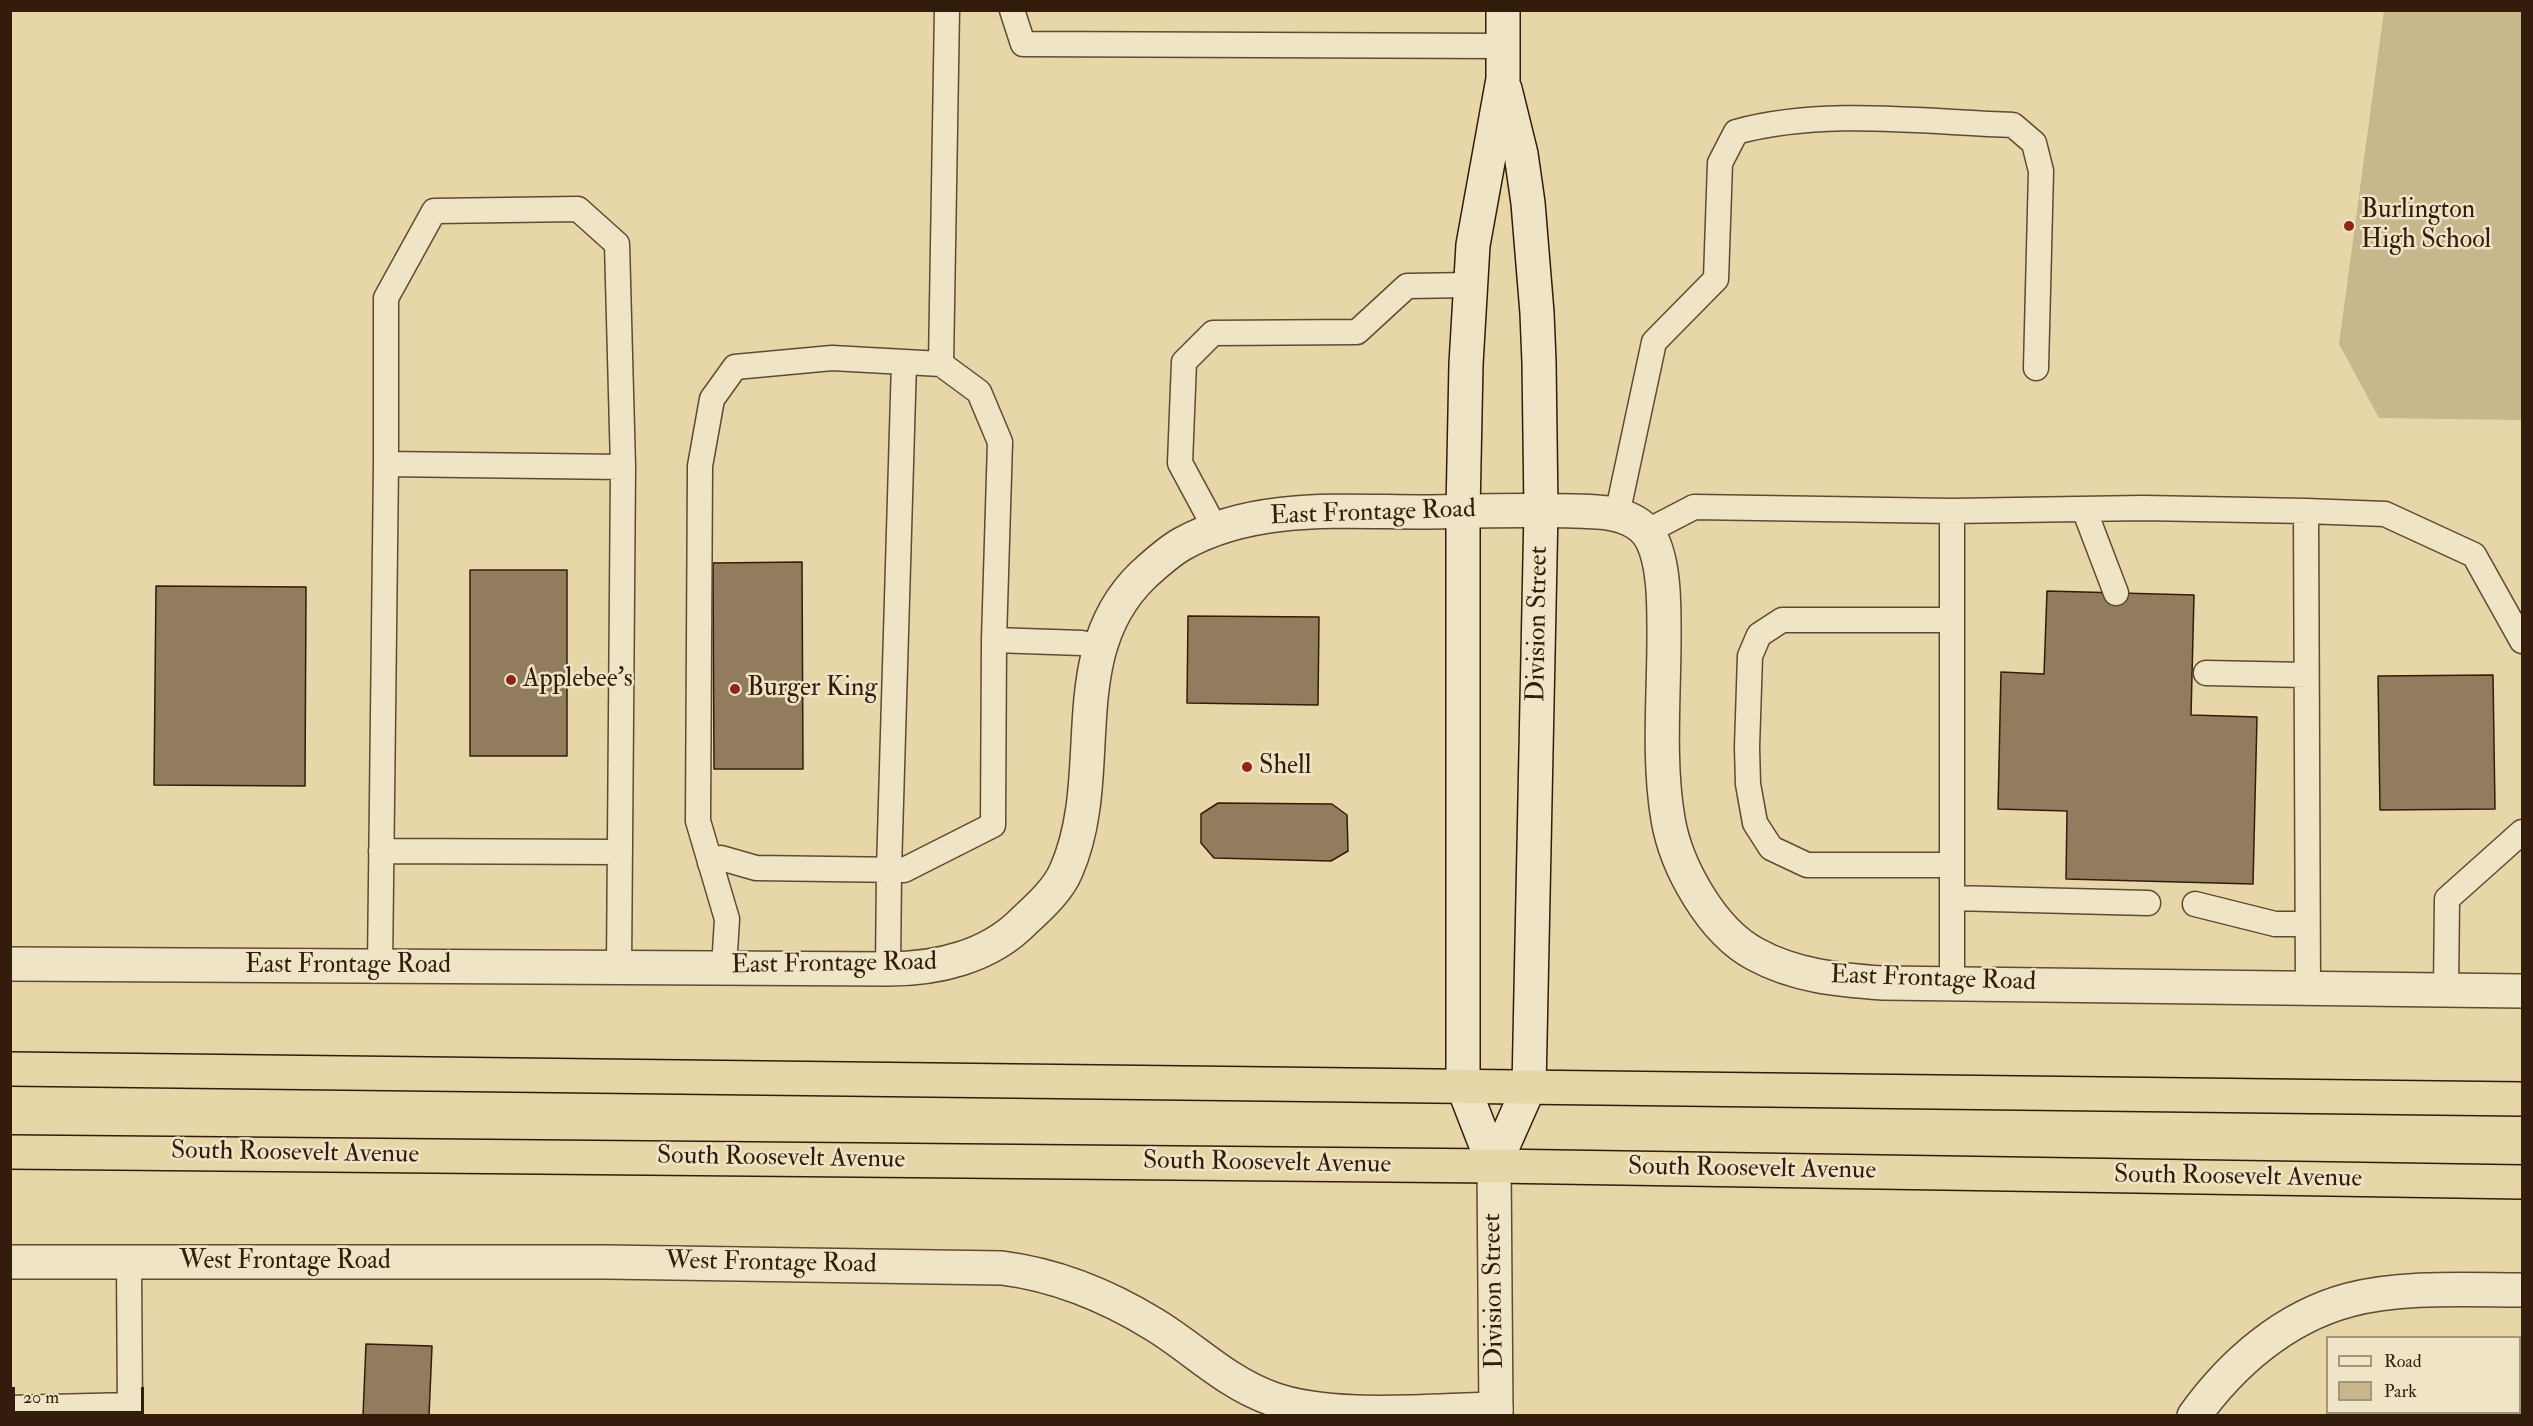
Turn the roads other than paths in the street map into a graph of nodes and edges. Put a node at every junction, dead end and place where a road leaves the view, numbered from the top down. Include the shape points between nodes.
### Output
1 (947, 10) edge
2 (1012, 10) edge
3 (1503, 10) edge
4 (1503, 46) junction
5 (1503, 79) junction
6 (1471, 285) junction
7 (904, 362) junction
8 (941, 364) junction
9 (2036, 368) dead end
10 (386, 464) junction
11 (623, 467) junction
12 (1541, 510) junction
13 (2084, 510) junction
14 (1463, 511) junction
15 (1952, 511) junction
16 (2306, 511) junction
17 (1617, 515) junction
18 (1215, 528) junction
19 (1646, 532) junction
20 (2116, 593) dead end
21 (1952, 620) junction
22 (994, 640) junction
23 (2523, 641) edge
24 (1099, 648) junction
25 (2206, 673) dead end
26 (2306, 675) junction
27 (2523, 832) edge
28 (381, 851) junction
29 (620, 852) junction
30 (710, 863) junction
31 (1952, 865) junction
32 (889, 870) junction
33 (1952, 898) junction
34 (2148, 903) dead end
35 (2195, 904) dead end
36 (2307, 924) junction
37 (10, 964) edge
38 (380, 966) junction
39 (619, 967) junction
40 (724, 968) junction
41 (888, 969) junction
42 (1952, 984) junction
43 (2308, 988) junction
44 (2446, 990) junction
45 (2523, 991) edge
46 (10, 1069) edge
47 (1463, 1086) junction
48 (1528, 1087) junction
49 (2523, 1099) edge
50 (10, 1152) edge
51 (1494, 1166) junction
52 (2523, 1182) edge
53 (10, 1262) edge
54 (129, 1262) junction
55 (2523, 1290) edge
56 (10, 1408) edge
57 (130, 1410) edge
58 (1496, 1412) edge
59 (2194, 1416) edge

1 - 8 lane
2 - 4 lane via 1023,44
3 - 4 street, Division Street
4 - 5 street, Division Street
5 - 6 street, Division Street via 1476,224
5 - 12 street, Division Street via 1521,154 1532,242
6 - 14 street, Division Street
6 - 18 lane via 1407,286 1357,332 1213,333 1184,362 1180,463
7 - 8 lane
7 - 30 lane via 832,358 735,367 712,399 700,466 698,821
7 - 32 lane
8 - 22 lane via 979,392 1000,442
9 - 17 lane via 2041,171 2034,143 2013,125 1845,119 1762,125 1736,132 1720,163 1716,279 1654,342
10 - 11 lane
10 - 11 lane via 386,298 434,211 578,209 617,244
10 - 28 lane
11 - 29 lane
12 - 14 street, East Frontage Road
12 - 17 street, East Frontage Road
12 - 48 street, Division Street
13 - 15 lane
13 - 16 lane
13 - 20 lane
14 - 18 street, East Frontage Road via 1283,513
14 - 47 street, Division Street
15 - 19 lane via 1694,507
15 - 21 lane
16 - 23 lane via 2385,514 2474,555
16 - 26 lane
17 - 19 street, East Frontage Road via 1628,517
18 - 24 street, East Frontage Road via 1179,545 1129,588 1109,618
19 - 42 street, East Frontage Road via 1658,556 1664,610 1664,774 1668,823 1703,904 1730,935 1753,953 1793,970 1834,979
21 - 31 lane
21 - 31 lane via 1782,620 1759,635 1750,656 1747,747 1755,823 1771,848 1807,865
22 - 24 lane
22 - 32 lane via 993,825 904,870
24 - 41 street, East Frontage Road via 1092,687 1084,807 1065,876 1011,934 979,952 942,964
25 - 26 lane
26 - 36 lane
27 - 44 lane via 2447,899
28 - 29 lane
28 - 38 lane
29 - 39 lane
30 - 32 lane via 721,858 756,868
30 - 40 lane via 727,919
31 - 33 lane
32 - 41 lane
33 - 34 lane
33 - 42 lane
35 - 36 lane via 2275,924
36 - 43 lane
37 - 38 street, East Frontage Road
38 - 39 street, East Frontage Road
39 - 40 street, East Frontage Road
40 - 41 street, East Frontage Road
42 - 43 street, East Frontage Road
43 - 44 street, East Frontage Road
44 - 45 street, East Frontage Road
46 - 47 highway
47 - 48 highway
47 - 51 street, Division Street
48 - 49 highway
48 - 51 street, Division Street
50 - 51 highway, South Roosevelt Avenue
51 - 52 highway, South Roosevelt Avenue
51 - 58 street, Division Street
53 - 54 street, West Frontage Road
54 - 57 lane
54 - 58 street, West Frontage Road via 618,1262 1002,1268 1031,1272 1105,1298 1155,1325 1248,1389 1281,1402 1302,1407 1378,1411
55 - 59 street via 2395,1292 2329,1306 2280,1331 2246,1358
56 - 57 lane

